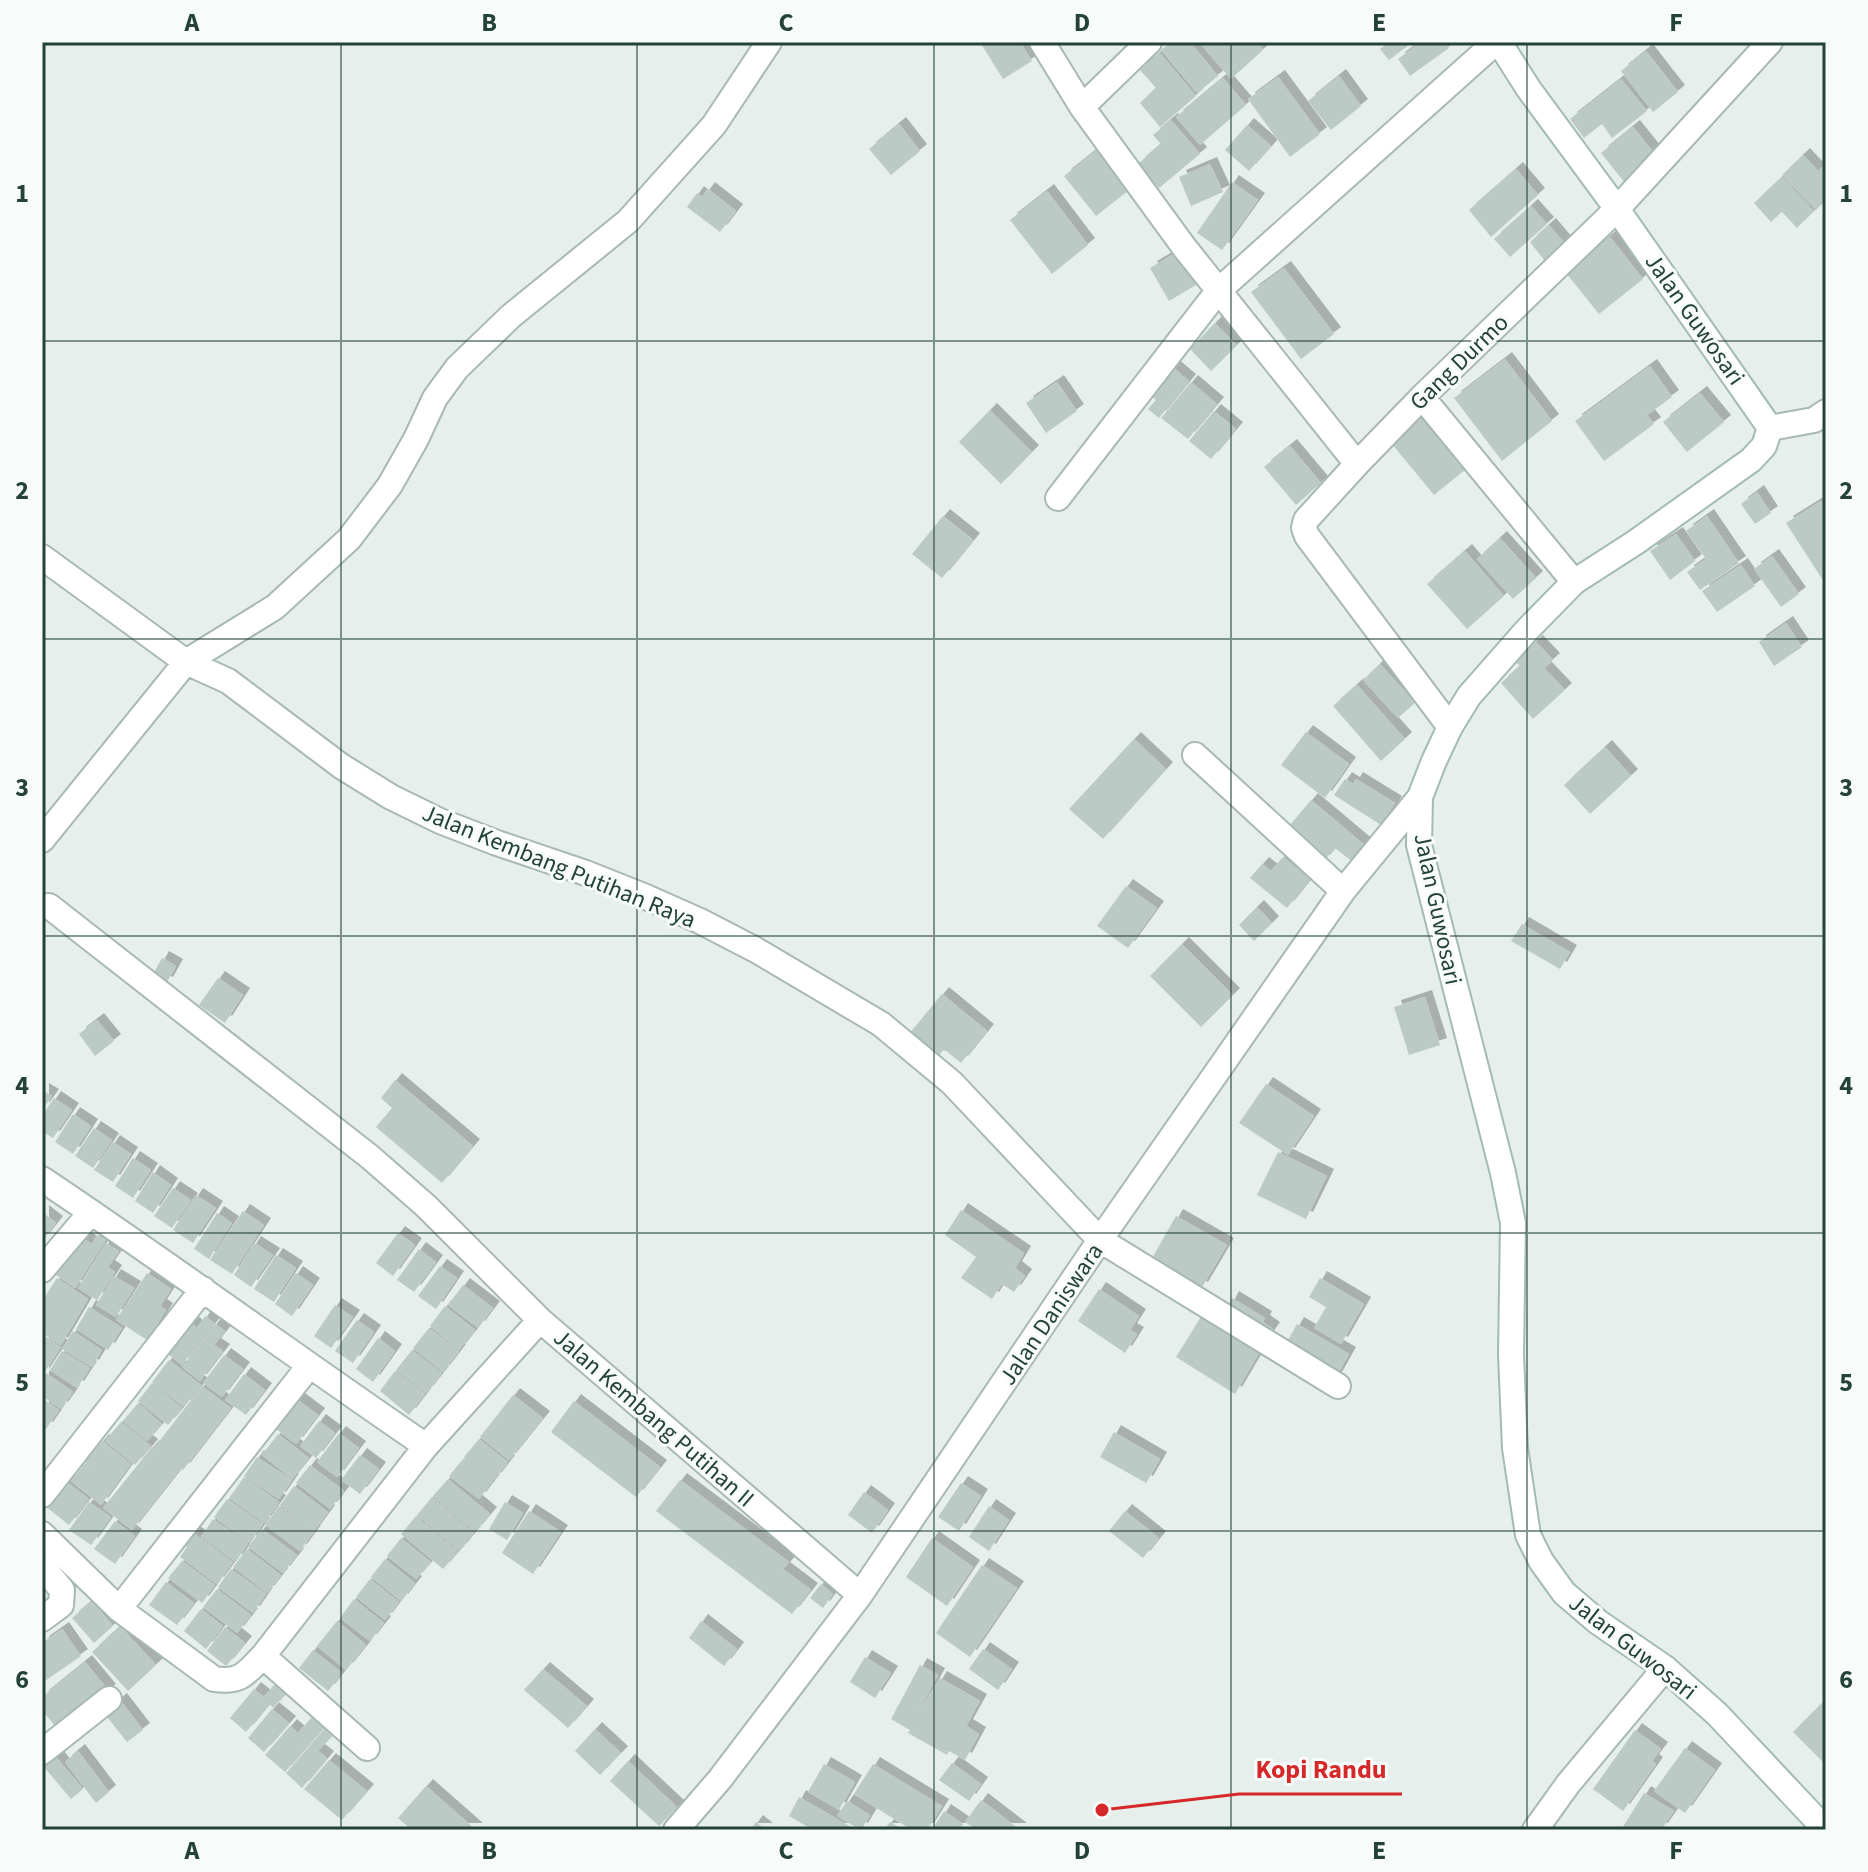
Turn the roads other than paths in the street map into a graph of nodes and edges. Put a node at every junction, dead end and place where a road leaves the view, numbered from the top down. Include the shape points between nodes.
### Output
1 (769, 42) edge
2 (1042, 42) edge
3 (1149, 42) edge
4 (1498, 42) edge
5 (1770, 42) edge
6 (1082, 107) junction
7 (1617, 209) junction
8 (1218, 291) junction
9 (1422, 397) junction
10 (1822, 418) edge
11 (1770, 428) junction
12 (1357, 464) junction
13 (1058, 498) dead end
14 (42, 557) edge
15 (1574, 582) junction
16 (186, 662) junction
17 (1450, 727) junction
18 (1195, 755) dead end
19 (1420, 797) junction
20 (42, 840) edge
21 (1343, 891) junction
22 (49, 906) dead end
23 (42, 1179) edge
24 (91, 1212) junction
25 (1100, 1240) junction
26 (42, 1270) edge
27 (203, 1289) junction
28 (540, 1320) junction
29 (309, 1366) junction
30 (1338, 1386) dead end
31 (426, 1446) junction
32 (42, 1495) edge
33 (42, 1534) edge
34 (42, 1566) edge
35 (860, 1595) junction
36 (119, 1609) junction
37 (42, 1619) edge
38 (263, 1656) junction
39 (1665, 1668) junction
40 (109, 1699) dead end
41 (367, 1748) dead end
42 (42, 1752) edge
43 (678, 1829) edge
44 (1535, 1830) edge
45 (1826, 1830) edge

1 - 16 street via 714,125 628,221 511,316 457,368 435,398 390,485 349,539 275,607
2 - 6 street
3 - 6 street
4 - 7 street, Jalan Guwosari
4 - 8 street
5 - 7 street, Gang Durmo
6 - 8 street
7 - 9 street, Gang Durmo
7 - 11 street, Jalan Guwosari
8 - 12 street
8 - 13 street
9 - 12 street, Gang Durmo
9 - 15 street
10 - 11 street
11 - 15 street, Jalan Guwosari via 1764,446 1751,460
12 - 17 street, Gang Durmo via 1304,528
14 - 16 street, Jalan Kembang Putihan Raya
15 - 17 street, Jalan Guwosari via 1469,696
16 - 20 street
16 - 25 street, Jalan Kembang Putihan Raya via 228,681 391,797 440,821 700,921 881,1024 952,1083
17 - 19 street, Jalan Guwosari
18 - 21 street
19 - 21 street, Jalan Daniswara
19 - 39 street, Jalan Guwosari via 1419,845 1513,1223 1511,1355 1528,1535 1564,1593
21 - 25 street, Jalan Daniswara
22 - 28 street via 381,1167
23 - 24 street
24 - 26 street
24 - 27 street
25 - 30 street, Jalan Kembang Putihan Raya
25 - 35 street, Jalan Daniswara
27 - 29 street
27 - 32 street
28 - 31 street, Jalan Kembang Putihan II
28 - 35 street, Jalan Kembang Putihan II
29 - 31 street
29 - 36 street
31 - 38 street, Jalan Kembang Putihan II
33 - 36 street, Jalan Kembang Putihan II
34 - 37 street via 62,1590 61,1605
35 - 43 street, Jalan Daniswara
36 - 38 street, Jalan Kembang Putihan II via 214,1679 229,1682 244,1675
38 - 41 street
39 - 44 street
39 - 45 street, Jalan Guwosari via 1717,1714
40 - 42 street

